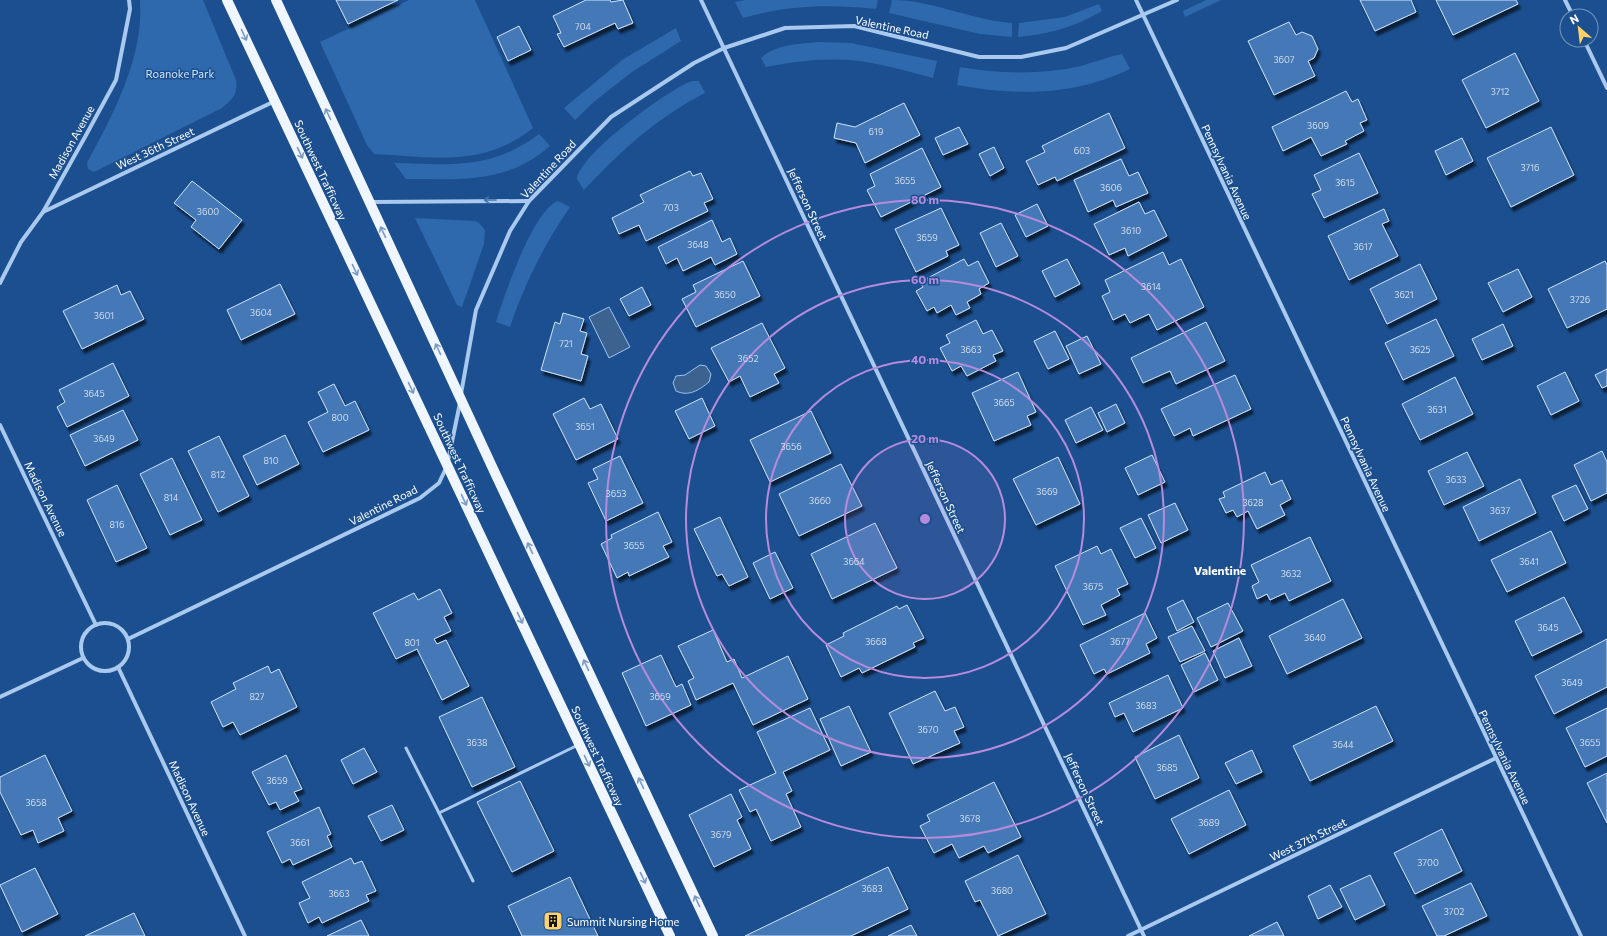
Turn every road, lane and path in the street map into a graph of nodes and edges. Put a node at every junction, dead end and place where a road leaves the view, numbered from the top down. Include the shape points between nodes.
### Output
1 (129, 0) edge
2 (227, 0) edge
3 (276, 0) edge
4 (701, 0) edge
5 (1136, 0) edge
6 (1177, 0) edge
7 (1143, 16) junction
8 (724, 48) junction
9 (1588, 48) edge
10 (1607, 88) edge
11 (275, 101) junction
12 (529, 201) junction
13 (369, 202) junction
14 (43, 212) junction
15 (0, 283) edge
16 (461, 397) junction
17 (0, 425) edge
18 (447, 465) junction
19 (96, 625) junction
20 (128, 639) junction
21 (83, 658) junction
22 (118, 668) junction
23 (0, 697) edge
24 (580, 745) junction
25 (406, 748) dead end
26 (1496, 758) junction
27 (439, 813) junction
28 (473, 880) dead end
29 (1141, 930) junction
30 (245, 936) edge
31 (670, 936) edge
32 (713, 936) edge
33 (1128, 936) edge
34 (1144, 936) edge
35 (1581, 936) edge

1 - 14 street, Madison Avenue via 130,9 116,80
2 -> 11 main road, Southwest Trafficway
13 -> 3 main road
4 - 8 street, Jefferson Street
5 - 7 street, Pennsylvania Avenue
6 - 7 street, Valentine Road
7 - 8 street, Valentine Road via 1066,48 1021,57 979,57 854,26 785,28
7 - 26 street, Pennsylvania Avenue
8 - 12 street, Valentine Road via 694,63 610,117
8 - 29 street, Jefferson Street
9 - 10 street
11 - 14 street, West 36th Street
11 -> 18 main road, Southwest Trafficway
12 -> 13 street
12 - 16 street, Valentine Road via 510,232 476,310
16 -> 13 main road
14 - 15 street, Madison Avenue via 21,242
16 - 18 street, Valentine Road
32 -> 16 main road
17 - 19 street, Madison Avenue
18 - 20 street, Valentine Road via 439,483 420,498
18 -> 24 main road, Southwest Trafficway
19 - 20 street via 112,623 124,632
19 - 21 street via 84,634 81,649
20 - 22 street via 128,655
21 - 22 street via 98,670 111,671
21 - 23 street
22 - 30 street, Madison Avenue
24 - 27 lane
24 -> 31 main road, Southwest Trafficway
25 - 27 lane
26 - 29 street, West 37th Street
26 - 35 street, Pennsylvania Avenue
27 - 28 lane
29 - 33 street, West 37th Street
29 - 34 street, Jefferson Street

